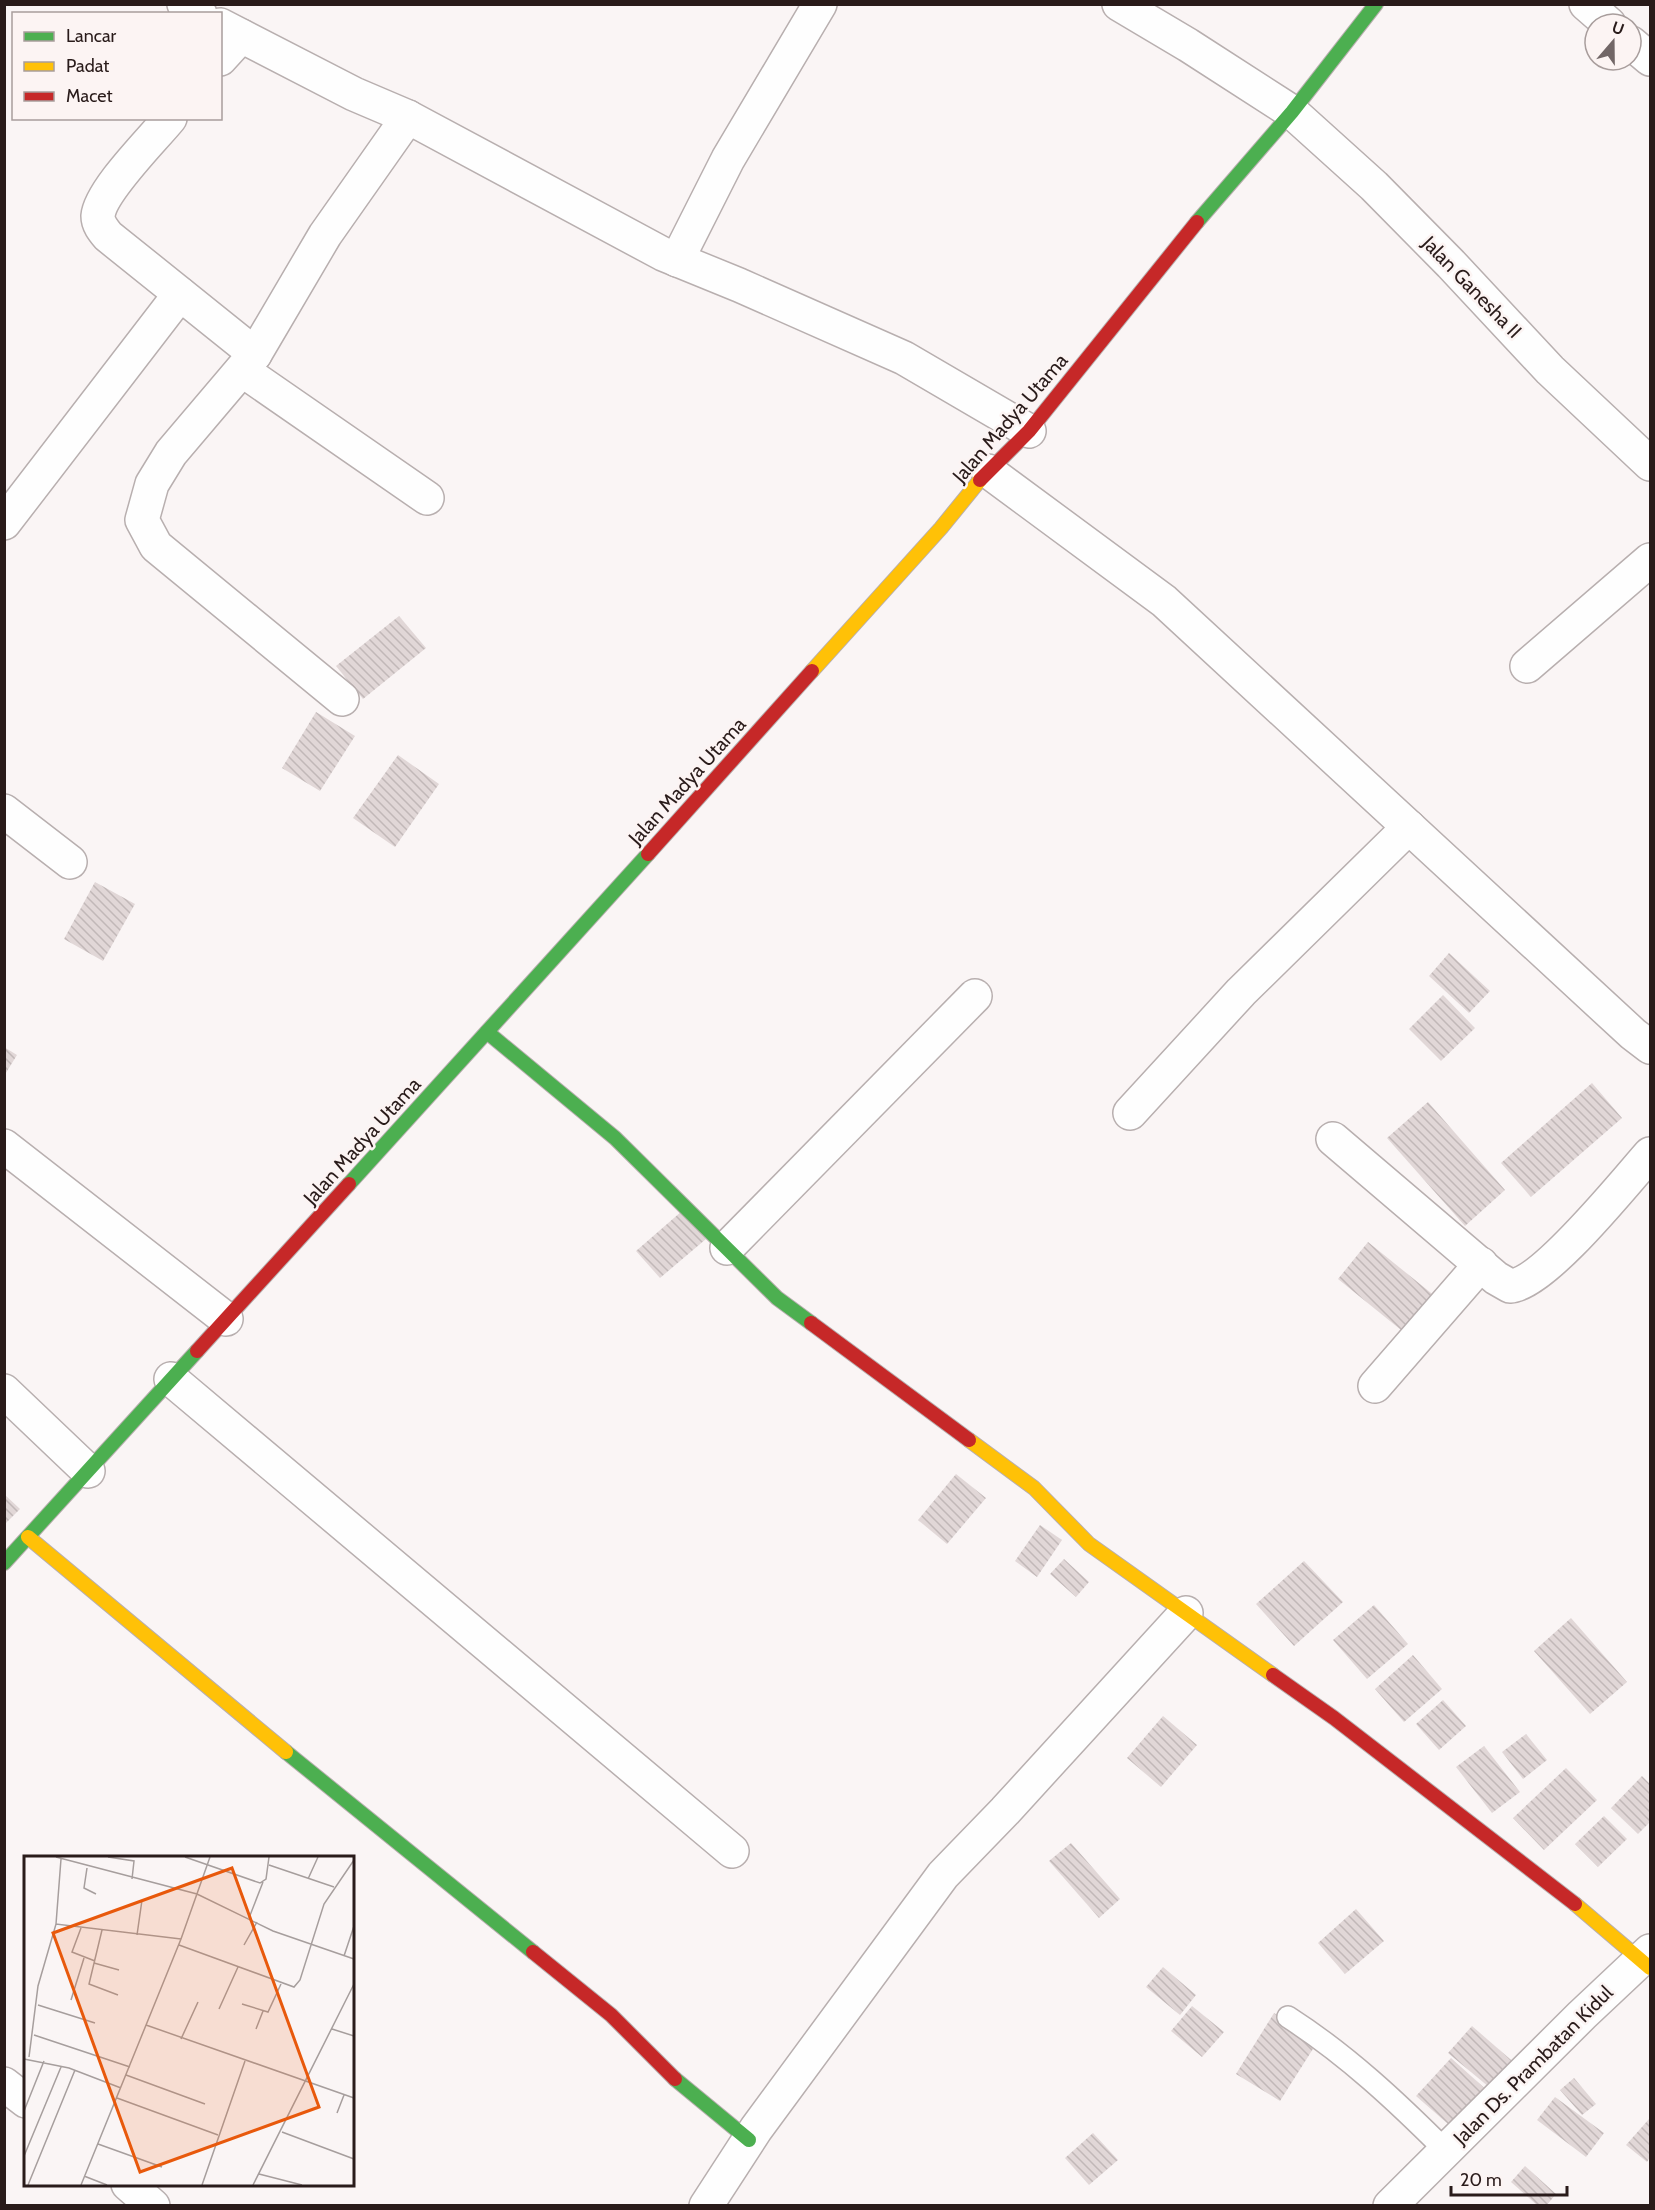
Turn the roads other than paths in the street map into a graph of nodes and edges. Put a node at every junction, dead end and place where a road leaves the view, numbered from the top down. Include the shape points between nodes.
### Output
1 (184, 4) edge
2 (820, 4) edge
3 (1119, 4) edge
4 (1376, 4) edge
5 (197, 12) edge
6 (227, 40) edge
7 (1292, 112) junction
8 (408, 117) junction
9 (168, 120) edge
10 (677, 260) junction
11 (180, 294) junction
12 (248, 362) junction
13 (1029, 431) junction
14 (1649, 460) edge
15 (988, 471) junction
16 (427, 498) dead end
17 (4, 522) edge
18 (1650, 560) edge
19 (1527, 666) dead end
20 (342, 699) dead end
21 (4, 811) edge
22 (1408, 827) junction
23 (70, 862) dead end
24 (975, 996) dead end
25 (487, 1032) junction
26 (1650, 1047) edge
27 (1130, 1113) dead end
28 (1333, 1139) dead end
29 (4, 1146) edge
30 (1650, 1154) edge
31 (727, 1248) junction
32 (1481, 1264) junction
33 (226, 1319) junction
34 (171, 1379) junction
35 (1375, 1386) dead end
36 (4, 1391) edge
37 (88, 1471) junction
38 (28, 1538) junction
39 (4, 1563) edge
40 (1182, 1610) junction
41 (732, 1851) dead end
42 (1648, 1959) edge
43 (1288, 2017) dead end
44 (4, 2084) edge
45 (24, 2099) edge
46 (739, 2132) junction
47 (1446, 2151) junction
48 (130, 2186) edge
49 (153, 2205) edge
50 (706, 2205) edge
51 (1390, 2205) edge

1 - 5 street
2 - 10 street via 728,159
3 - 7 street, Jalan Ganesha II
4 - 7 street, Jalan Madya Utama
6 - 8 street
7 - 13 street, Jalan Madya Utama via 1185,235
7 - 14 street, Jalan Ganesha II via 1381,194 1551,370
8 - 10 street
8 - 12 street via 325,235
9 - 11 street via 106,194 98,215 108,236
10 - 13 street via 904,358
11 - 12 street
11 - 17 street
12 - 16 street
12 - 20 street via 171,453 152,484 142,520 156,546
13 - 15 street, Jalan Madya Utama
15 - 22 street via 1164,601
15 - 25 street, Jalan Madya Utama
18 - 19 street
21 - 23 street
22 - 26 street
22 - 27 street via 1241,992
24 - 31 street
25 - 31 street via 615,1138
25 - 33 street, Jalan Madya Utama
28 - 32 street
29 - 33 street
30 - 32 street via 1586,1227 1525,1282 1510,1286
31 - 40 street via 777,1298 1034,1488 1089,1544
32 - 35 street
33 - 34 street, Jalan Madya Utama
34 - 37 street, Jalan Madya Utama
34 - 41 street
36 - 37 street
37 - 38 street, Jalan Madya Utama
38 - 39 street, Jalan Madya Utama
38 - 46 street via 611,2015 686,2089
40 - 42 street via 1334,1718
40 - 46 street via 1005,1811 943,1875
42 - 47 street, Jalan Ds. Prambatan Kidul via 1558,2038
43 - 47 lane via 1359,2069
44 - 45 street
46 - 50 street
47 - 51 street, Jalan Ds. Prambatan Kidul
48 - 49 street

